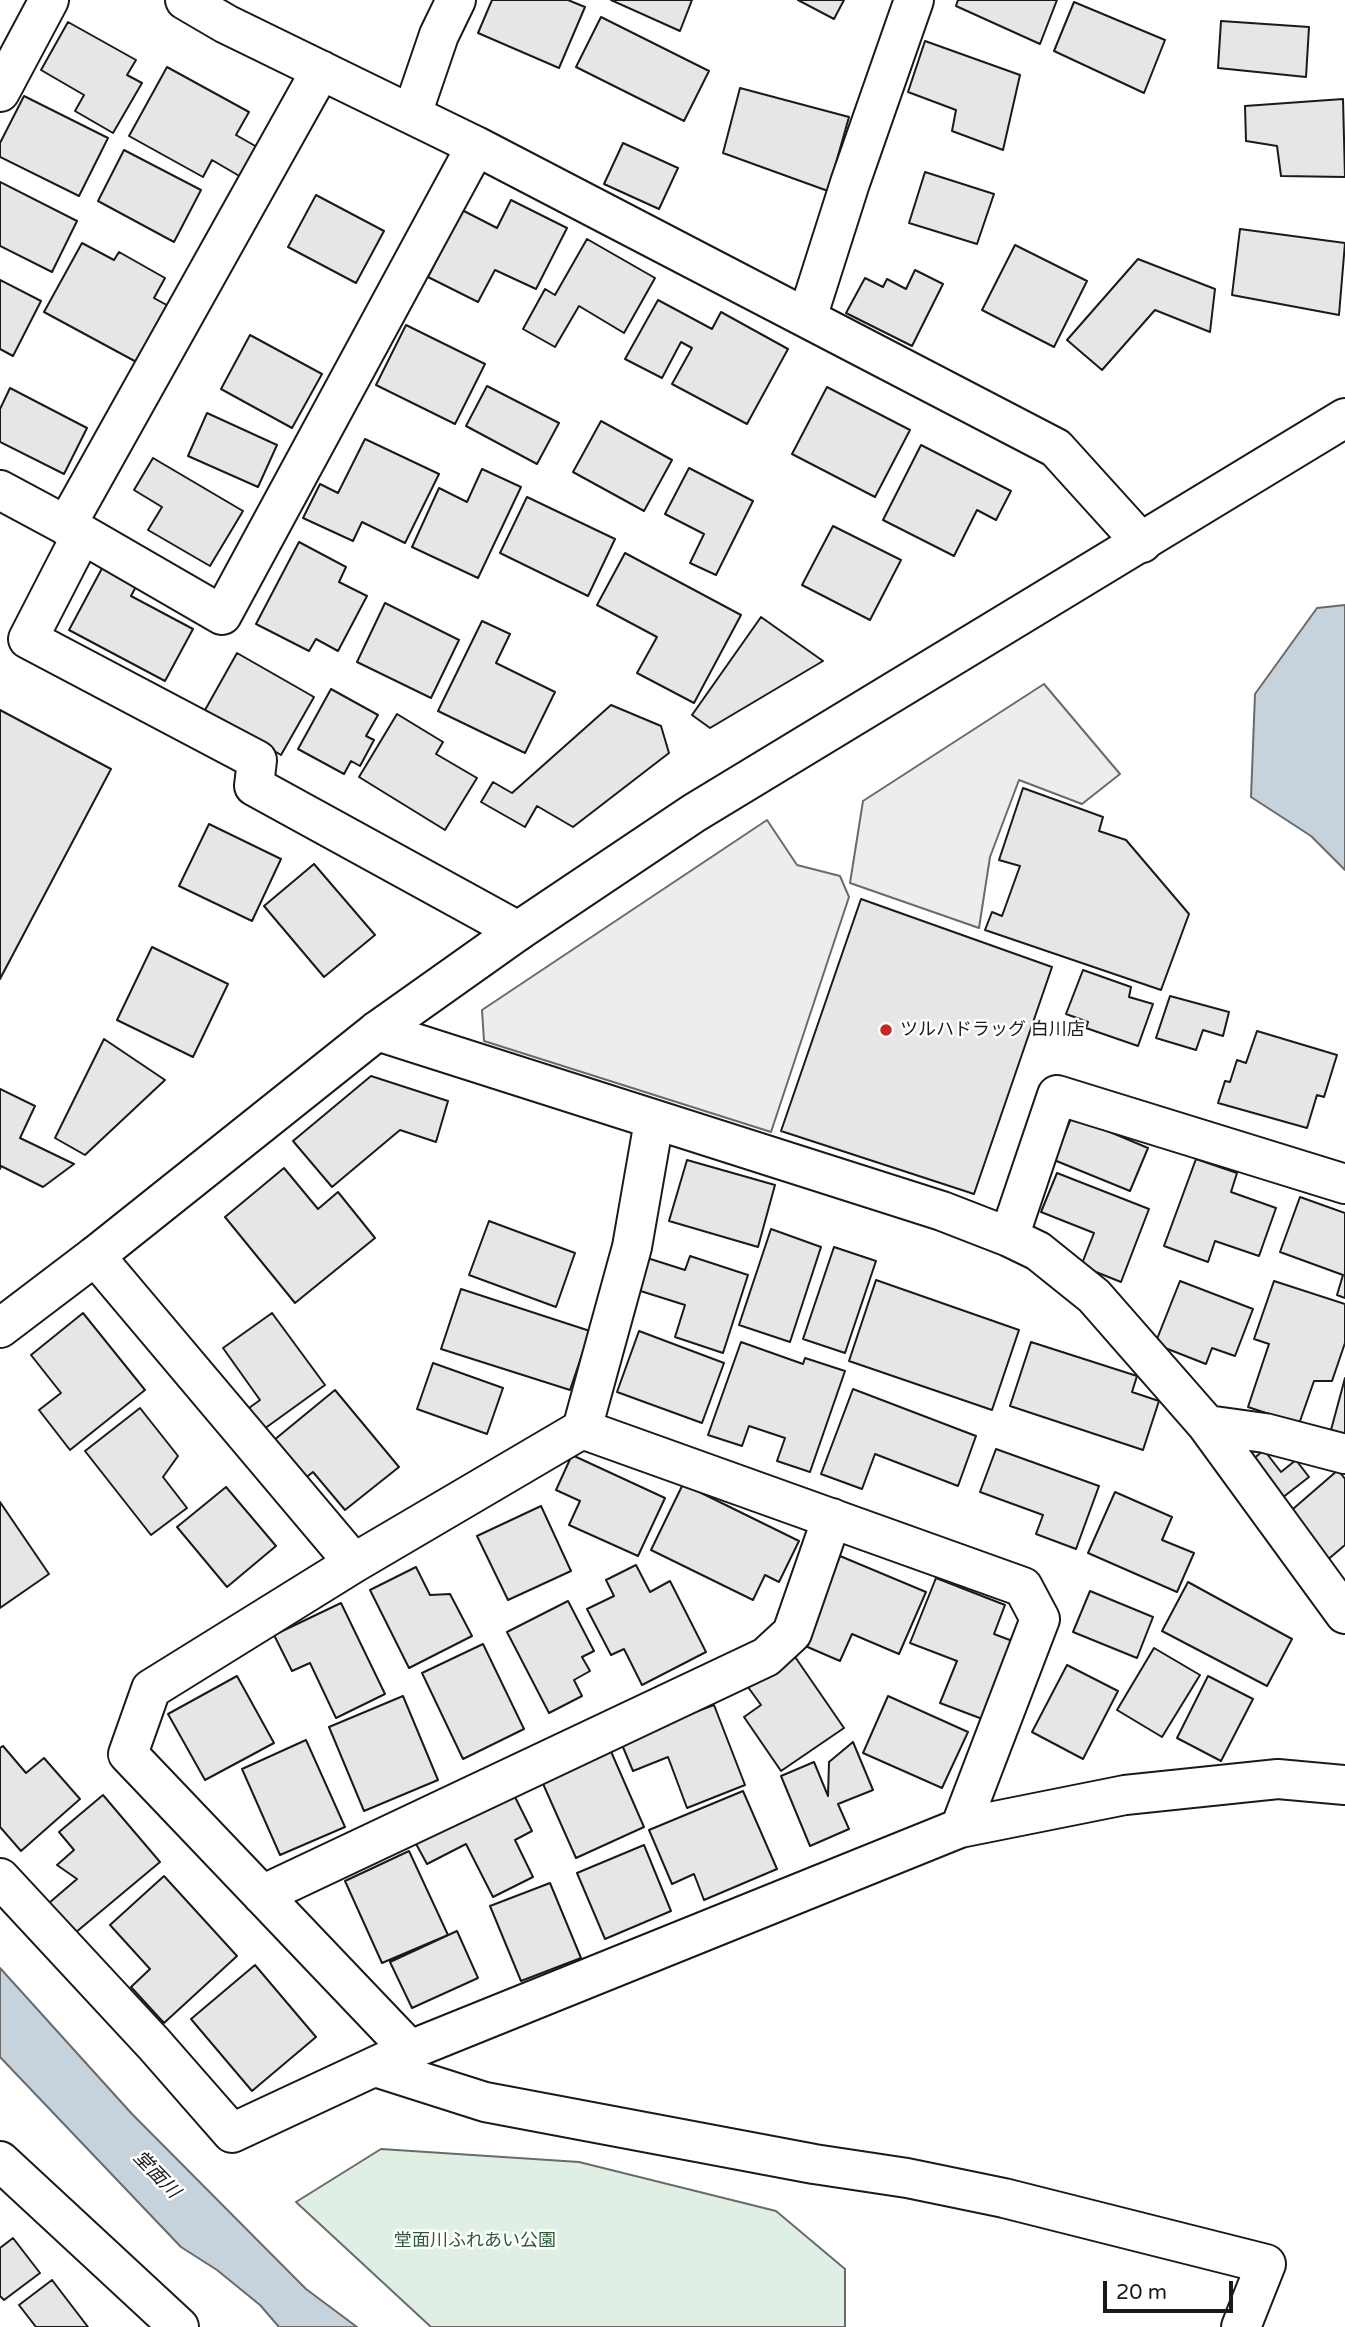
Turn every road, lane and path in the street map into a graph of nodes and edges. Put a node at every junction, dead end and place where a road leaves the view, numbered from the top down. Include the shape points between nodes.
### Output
1 (49, 0) edge
2 (184, 0) edge
3 (456, 0) edge
4 (915, 0) edge
5 (321, 70) junction
6 (0, 92) edge
7 (412, 114) junction
8 (476, 146) junction
9 (807, 318) junction
10 (1345, 418) edge
11 (0, 490) edge
12 (74, 530) junction
13 (1142, 543) junction
14 (518, 931) junction
15 (377, 1031) junction
16 (654, 1121) junction
17 (1345, 1184) edge
18 (1009, 1237) junction
19 (95, 1256) junction
20 (0, 1328) edge
21 (1207, 1425) junction
22 (582, 1429) junction
23 (1345, 1454) edge
24 (832, 1518) junction
25 (354, 1563) junction
26 (1345, 1614) edge
27 (1345, 1785) edge
28 (960, 1829) junction
29 (0, 1878) edge
30 (262, 1895) junction
31 (410, 2050) junction
32 (375, 2067) junction
33 (0, 2161) edge
34 (179, 2327) edge
35 (1241, 2327) edge

1 - 6 street
2 - 5 street
3 - 7 street
4 - 9 street
5 - 7 street
5 - 12 street
7 - 8 street
8 - 9 street
8 - 12 street via 222,615
9 - 13 street via 1056,448
10 - 13 street
11 - 12 street
12 - 14 street via 28,639 257,760 254,786
13 - 14 street via 694,813
14 - 15 street
15 - 16 street
15 - 19 street
16 - 18 street via 942,1211
16 - 22 street via 632,1247
17 - 18 street via 1057,1095
18 - 21 street via 1038,1251 1094,1296
19 - 20 street
19 - 25 street
21 - 23 street via 1265,1433
21 - 26 street
22 - 24 street
22 - 25 street
24 - 28 street via 1023,1587 1040,1619
24 - 30 street via 792,1633 766,1657
25 - 30 street via 151,1689 128,1754
27 - 28 street via 1278,1779 1125,1795
28 - 31 street
29 - 32 street via 232,2133
30 - 31 street
31 - 32 street
32 - 35 street via 485,2102 1004,2198 1266,2264
33 - 34 street

